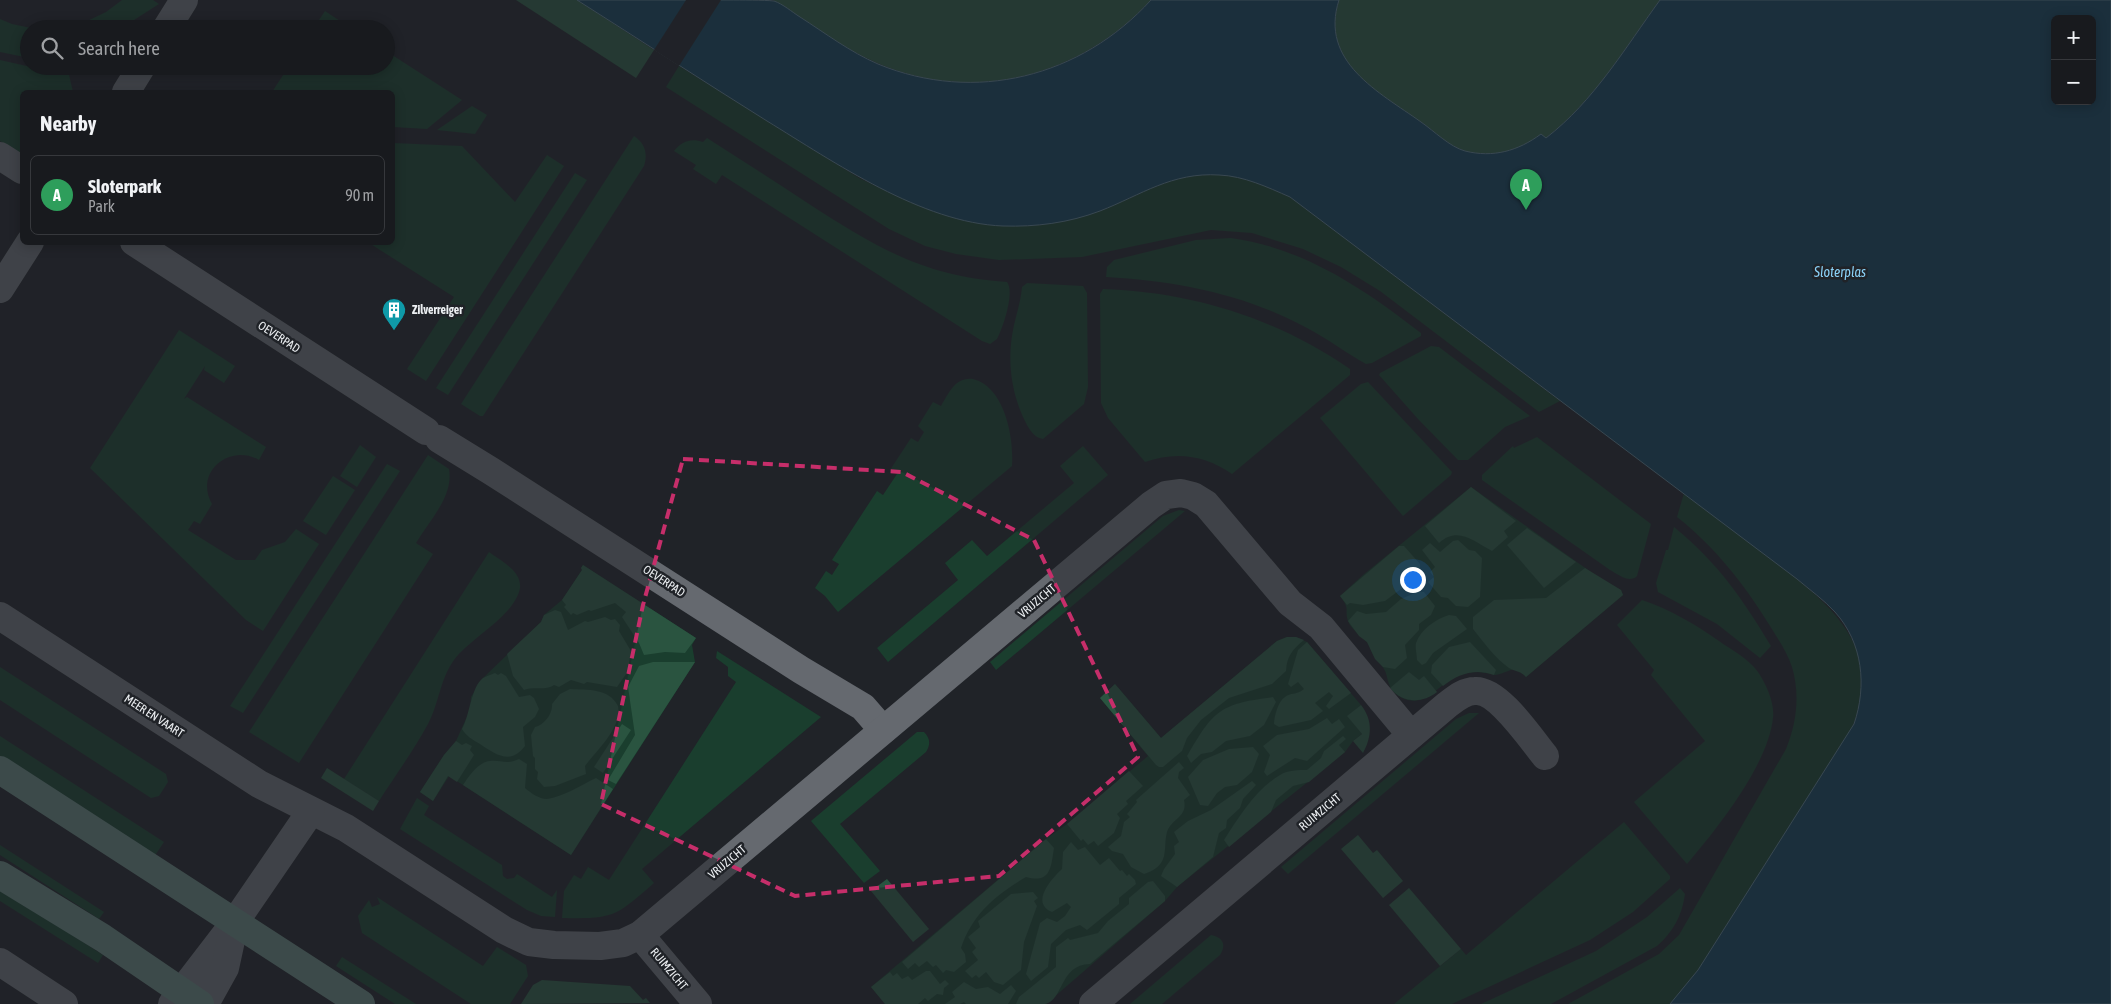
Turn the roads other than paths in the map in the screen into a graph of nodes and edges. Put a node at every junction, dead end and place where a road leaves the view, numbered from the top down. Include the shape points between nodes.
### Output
1 (184, 0) edge
2 (172, 20) edge
3 (136, 75) edge
4 (127, 90) edge
5 (0, 156) edge
6 (20, 169) edge
7 (28, 245) edge
8 (139, 245) edge
9 (0, 289) edge
10 (0, 616) edge
11 (883, 730) junction
12 (1411, 735) junction
13 (1545, 756) dead end
14 (0, 770) edge
15 (311, 811) junction
16 (0, 874) edge
17 (235, 922) junction
18 (640, 935) junction
19 (0, 962) edge
20 (184, 1000) edge
21 (64, 1004) edge
22 (205, 1004) edge
23 (361, 1004) edge
24 (698, 1004) edge
25 (1093, 1004) edge

1 - 2 street
3 - 4 street
5 - 6 street
7 - 9 street
8 - 11 street, OEVERPAD via 863,707
10 - 15 street, MEER EN VAART via 252,779
11 - 12 street, VRIJZICHT via 1150,506 1166,495 1181,493 1193,496 1216,514 1290,603 1321,628
11 - 18 street, VRIJZICHT
12 - 13 street, RUIMZICHT via 1462,694 1475,690 1488,693 1500,703
12 - 25 street, RUIMZICHT
14 - 17 main road
15 - 17 street
15 - 18 street, MEER EN VAART via 346,828 504,930 530,942 600,946 623,943
16 - 20 main road via 103,938
17 - 20 street
17 - 22 street via 225,968
17 - 23 main road
18 - 24 street, RUIMZICHT
19 - 21 street

